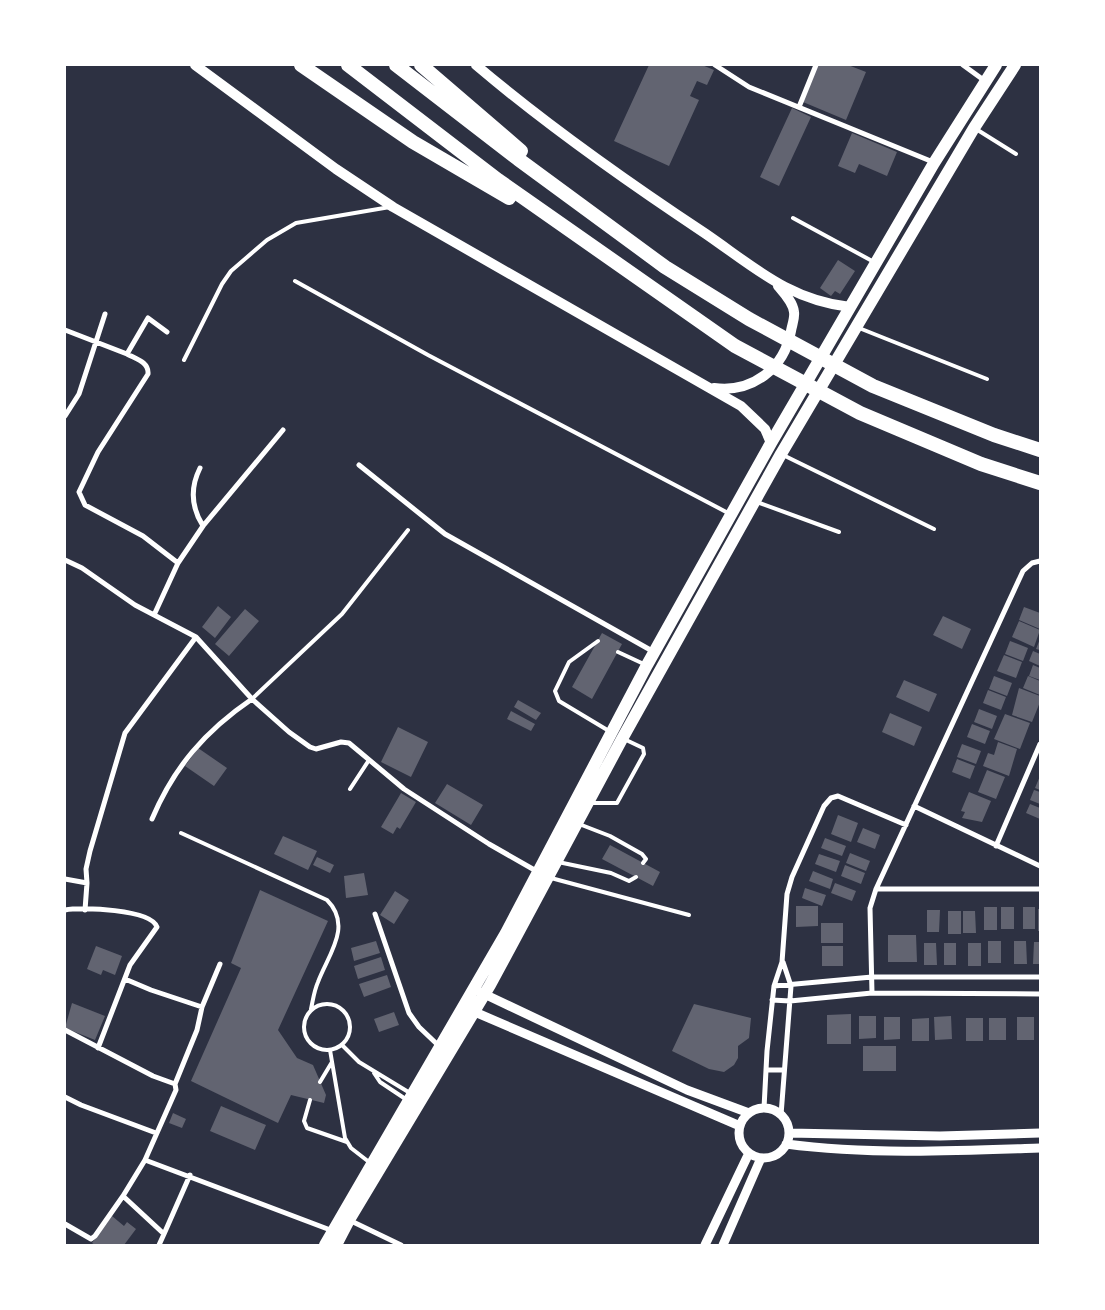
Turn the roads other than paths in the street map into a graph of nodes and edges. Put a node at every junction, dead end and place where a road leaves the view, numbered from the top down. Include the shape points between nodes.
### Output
1 (195, 65) edge
2 (301, 65) edge
3 (348, 65) edge
4 (396, 65) edge
5 (421, 65) edge
6 (476, 65) edge
7 (715, 65) edge
8 (816, 65) edge
9 (963, 65) edge
10 (996, 65) edge
11 (1015, 65) edge
12 (986, 81) junction
13 (799, 107) junction
14 (974, 128) junction
15 (1016, 154) dead end
16 (934, 163) junction
17 (394, 206) junction
18 (793, 218) dead end
19 (605, 222) junction
20 (585, 242) junction
21 (876, 263) junction
22 (295, 281) dead end
23 (776, 283) junction
24 (850, 307) junction
25 (105, 314) dead end
26 (857, 327) junction
27 (65, 330) edge
28 (167, 332) dead end
29 (96, 342) junction
30 (127, 354) junction
31 (184, 360) dead end
32 (987, 378) dead end
33 (708, 387) junction
34 (65, 416) edge
35 (283, 430) dead end
36 (771, 443) junction
37 (1040, 450) edge
38 (782, 454) junction
39 (359, 464) dead end
40 (200, 468) dead end
41 (1040, 483) edge
42 (755, 502) junction
43 (731, 515) junction
44 (203, 526) junction
45 (934, 529) dead end
46 (408, 530) dead end
47 (840, 532) dead end
48 (65, 560) edge
49 (1040, 561) edge
50 (178, 563) junction
51 (154, 615) junction
52 (196, 637) junction
53 (598, 641) dead end
54 (618, 652) dead end
55 (654, 652) junction
56 (647, 666) junction
57 (659, 672) junction
58 (252, 699) junction
59 (617, 736) junction
60 (1040, 744) edge
61 (369, 760) junction
62 (350, 789) dead end
63 (588, 802) junction
64 (914, 806) junction
65 (152, 819) dead end
66 (577, 824) junction
67 (906, 825) junction
68 (181, 833) dead end
69 (996, 846) junction
70 (557, 862) junction
71 (643, 863) dead end
72 (1040, 866) edge
73 (543, 875) junction
74 (636, 877) dead end
75 (65, 879) edge
76 (87, 883) junction
77 (876, 889) junction
78 (1040, 889) edge
79 (65, 910) edge
80 (86, 910) junction
81 (375, 914) dead end
82 (690, 915) dead end
83 (782, 962) junction
84 (220, 964) dead end
85 (872, 976) junction
86 (1040, 977) edge
87 (126, 978) junction
88 (774, 986) junction
89 (791, 986) junction
90 (479, 992) junction
91 (872, 993) junction
92 (1040, 994) edge
93 (772, 1000) junction
94 (790, 1001) junction
95 (202, 1007) junction
96 (312, 1009) junction
97 (469, 1010) junction
98 (65, 1030) edge
99 (342, 1045) junction
100 (98, 1048) junction
101 (440, 1048) junction
102 (330, 1050) junction
103 (332, 1061) junction
104 (766, 1070) junction
105 (783, 1070) junction
106 (372, 1071) junction
107 (320, 1082) dead end
108 (175, 1084) junction
109 (65, 1097) edge
110 (410, 1098) junction
111 (310, 1100) dead end
112 (764, 1108) junction
113 (749, 1113) junction
114 (781, 1114) junction
115 (740, 1126) junction
116 (156, 1132) junction
117 (789, 1133) junction
118 (1040, 1134) edge
119 (347, 1142) junction
120 (786, 1144) junction
121 (1040, 1148) edge
122 (749, 1153) junction
123 (761, 1158) junction
124 (144, 1160) junction
125 (368, 1161) junction
126 (190, 1175) junction
127 (123, 1196) junction
128 (349, 1220) junction
129 (65, 1224) edge
130 (333, 1230) junction
131 (164, 1234) junction
132 (159, 1245) edge
133 (325, 1245) edge
134 (336, 1245) edge
135 (402, 1245) edge
136 (706, 1245) edge
137 (723, 1245) edge

1 - 17 main road via 336,169
2 - 20 highway via 413,142
3 - 20 highway
4 - 19 highway
5 - 19 highway
6 - 23 main road via 522,104 638,190
7 - 13 street via 750,87
8 - 13 street
9 - 12 street
10 - 12 main road
11 - 14 main road
12 - 16 main road
13 - 16 street
14 - 15 lane
14 - 26 main road
16 - 21 main road
17 - 31 lane via 296,222 267,240 231,271 222,284
17 - 33 main road
18 - 21 lane
19 - 37 highway via 665,267 749,319 873,386
20 - 41 highway via 735,346 860,412 982,464
21 - 24 main road
22 - 43 lane via 428,356
23 - 24 main road via 818,302
23 - 33 main road via 794,312 790,335 780,360 760,380 744,387
24 - 36 main road
25 - 29 street
26 - 32 lane
26 - 38 main road
27 - 29 street
28 - 30 street via 148,318
29 - 30 street
29 - 34 street via 79,394
30 - 50 street via 145,364 148,374 98,452 80,488 81,499 85,505 144,536
33 - 36 main road via 755,417
35 - 44 street
36 - 43 main road
38 - 42 main road
38 - 45 lane
39 - 55 street via 445,534
40 - 44 street via 192,490 198,519
42 - 47 lane
42 - 57 main road
43 - 55 main road
44 - 50 street
46 - 58 lane via 342,614
48 - 51 street
49 - 64 street via 1023,571
50 - 51 street
51 - 52 street
52 - 58 street
52 - 76 street via 125,733 90,851
53 - 59 lane via 569,662 556,686 556,696 559,701
54 - 56 lane
55 - 56 main road
56 - 57 main road
56 - 59 main road
57 - 59 main road
58 - 61 street via 310,747 316,749 341,742 350,743
58 - 65 street via 230,714 182,762
59 - 63 main road
59 - 63 lane via 645,751 619,801 614,805
59 - 73 main road
60 - 69 street
61 - 62 lane
61 - 73 street via 404,789
63 - 66 main road
64 - 67 street
64 - 69 street
66 - 70 main road
66 - 71 lane via 610,836 642,854 646,859
67 - 77 street
67 - 83 street via 846,798 831,798 824,806 792,877 787,894
68 - 96 lane via 327,900 333,906 339,927 337,941 318,981
69 - 72 street
70 - 73 main road
70 - 74 lane via 611,873 629,881
73 - 82 lane
73 - 90 main road
75 - 76 street
76 - 80 street
77 - 78 street
77 - 85 street via 870,908
79 - 80 street
80 - 87 street via 105,908 155,922 155,931 136,955
81 - 101 street via 410,1013 419,1028
83 - 88 street
83 - 89 street
84 - 95 street
85 - 86 street
85 - 89 street
85 - 91 street
87 - 95 street
87 - 100 street
88 - 89 street
88 - 93 street
89 - 94 street
90 - 97 main road
90 - 113 street via 687,1090
91 - 92 street
91 - 94 street
93 - 94 street
93 - 104 street
94 - 105 street
95 - 108 street via 197,1030
96 - 99 lane via 329,1003 345,1011 350,1029
96 - 102 lane via 306,1016 304,1034 316,1048
97 - 101 main road
97 - 115 street
97 - 128 main road
98 - 100 street
99 - 102 lane
99 - 106 lane
100 - 108 street
101 - 110 main road
102 - 103 lane
103 - 107 lane
103 - 119 lane
104 - 105 street
104 - 112 street
105 - 114 street
106 - 110 lane
106 - 110 lane via 380,1082
108 - 116 street via 176,1090
109 - 116 street
110 - 125 main road
111 - 119 lane via 304,1125
112 - 113 street
112 - 114 street
113 - 115 street
114 - 117 street
115 - 122 street via 741,1141
116 - 124 street
117 - 118 street
117 - 120 street
119 - 125 lane
120 - 121 street via 912,1150
120 - 123 street via 780,1152
122 - 123 street
122 - 136 street
123 - 137 street
124 - 126 street
124 - 127 street
125 - 130 main road
126 - 130 street
126 - 131 street
127 - 129 street via 91,1239
127 - 131 street
128 - 134 main road
128 - 135 street
130 - 133 main road
131 - 132 street

